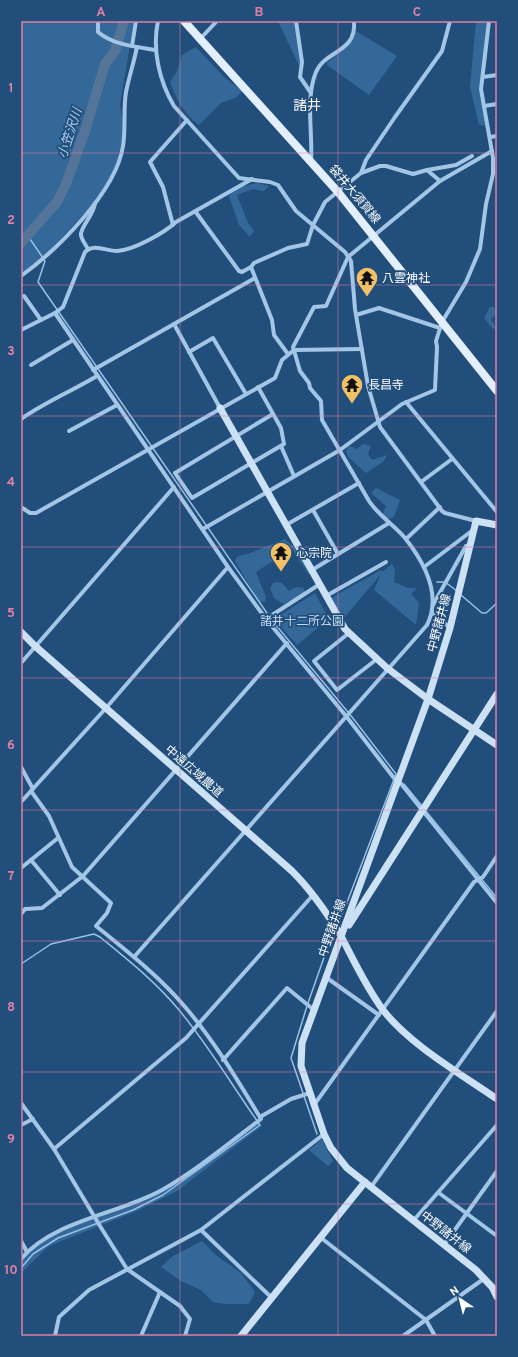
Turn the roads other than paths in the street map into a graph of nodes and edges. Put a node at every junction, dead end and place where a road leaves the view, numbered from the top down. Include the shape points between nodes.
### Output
1 (98, 21) edge
2 (136, 21) edge
3 (158, 21) edge
4 (184, 21) edge
5 (217, 21) edge
6 (296, 21) edge
7 (354, 21) edge
8 (450, 21) edge
9 (489, 21) edge
10 (200, 39) junction
11 (132, 46) junction
12 (137, 47) junction
13 (156, 50) junction
14 (497, 75) edge
15 (483, 76) junction
16 (311, 93) junction
17 (497, 104) edge
18 (484, 106) junction
19 (187, 120) junction
20 (497, 136) edge
21 (490, 137) junction
22 (492, 151) junction
23 (472, 156) dead end
24 (311, 162) junction
25 (495, 167) edge
26 (427, 170) junction
27 (361, 173) junction
28 (492, 177) junction
29 (252, 179) junction
30 (497, 180) edge
31 (440, 181) junction
32 (338, 192) junction
33 (95, 202) junction
34 (195, 211) junction
35 (173, 225) junction
36 (313, 225) junction
37 (374, 235) junction
38 (88, 249) junction
39 (348, 257) junction
40 (251, 267) junction
41 (21, 276) edge
42 (256, 278) junction
43 (24, 296) dead end
44 (55, 313) junction
45 (356, 316) junction
46 (41, 320) junction
47 (174, 324) junction
48 (441, 325) junction
49 (21, 330) edge
50 (73, 340) junction
51 (362, 349) junction
52 (294, 350) junction
53 (189, 352) junction
54 (288, 354) junction
55 (31, 365) dead end
56 (93, 370) junction
57 (97, 376) junction
58 (258, 387) junction
59 (497, 391) edge
60 (246, 394) junction
61 (406, 402) junction
62 (117, 405) junction
63 (220, 408) junction
64 (273, 414) junction
65 (21, 419) edge
66 (378, 421) junction
67 (70, 432) dead end
68 (236, 436) junction
69 (281, 446) junction
70 (147, 449) junction
71 (340, 450) junction
72 (452, 458) junction
73 (252, 464) junction
74 (294, 476) junction
75 (421, 482) junction
76 (359, 483) junction
77 (174, 487) junction
78 (268, 491) junction
79 (21, 507) edge
80 (440, 507) junction
81 (312, 510) junction
82 (497, 512) edge
83 (476, 521) junction
84 (389, 523) junction
85 (286, 525) junction
86 (497, 525) edge
87 (203, 529) junction
88 (474, 530) junction
89 (406, 539) junction
90 (471, 545) junction
91 (338, 554) junction
92 (386, 562) dead end
93 (228, 567) junction
94 (424, 567) junction
95 (312, 570) junction
96 (320, 584) junction
97 (326, 596) junction
98 (432, 607) junction
99 (432, 612) junction
100 (266, 619) junction
101 (450, 628) junction
102 (21, 632) edge
103 (349, 633) junction
104 (287, 643) junction
105 (35, 646) junction
106 (377, 659) junction
107 (21, 662) edge
108 (387, 668) junction
109 (497, 694) edge
110 (428, 699) junction
111 (106, 708) junction
112 (346, 716) junction
113 (473, 729) junction
114 (497, 745) edge
115 (21, 767) edge
116 (175, 770) junction
117 (397, 781) junction
118 (32, 790) junction
119 (21, 802) edge
120 (422, 810) junction
121 (245, 830) junction
122 (58, 838) junction
123 (497, 856) edge
124 (30, 860) junction
125 (21, 868) edge
126 (82, 876) junction
127 (478, 880) junction
128 (60, 895) junction
129 (313, 895) junction
130 (497, 903) edge
131 (21, 914) edge
132 (341, 937) junction
133 (134, 957) junction
134 (327, 978) junction
135 (314, 1010) junction
136 (497, 1011) edge
137 (381, 1012) junction
138 (199, 1025) junction
139 (223, 1060) junction
140 (454, 1069) junction
141 (310, 1093) junction
142 (497, 1099) edge
143 (21, 1103) edge
144 (314, 1105) junction
145 (260, 1117) junction
146 (33, 1119) junction
147 (21, 1125) edge
148 (497, 1125) edge
149 (324, 1134) junction
150 (54, 1149) junction
151 (497, 1171) edge
152 (365, 1182) junction
153 (371, 1187) junction
154 (439, 1193) junction
155 (466, 1214) junction
156 (95, 1218) junction
157 (413, 1221) junction
158 (201, 1230) junction
159 (497, 1236) edge
160 (320, 1237) junction
161 (21, 1241) edge
162 (444, 1246) junction
163 (27, 1252) junction
164 (21, 1259) edge
165 (127, 1269) junction
166 (485, 1278) junction
167 (160, 1292) junction
168 (497, 1297) edge
169 (272, 1298) junction
170 (426, 1320) junction
171 (55, 1336) edge
172 (141, 1336) edge
173 (185, 1336) edge
174 (241, 1336) edge
175 (403, 1336) edge
176 (435, 1336) edge

1 - 11 street via 98,32 109,39
2 - 11 street
3 - 13 street
4 - 10 main road, 袋井大須賀線
5 - 10 street
6 - 16 street via 302,62 300,77
7 - 16 street via 354,34 349,43 320,66
8 - 27 street via 442,51 366,160
9 - 15 street
10 - 24 main road, 袋井大須賀線
11 - 12 street
12 - 13 street
12 - 33 street via 126,92 123,147 112,178
13 - 19 street via 169,97
14 - 15 street
15 - 18 street via 481,89
16 - 24 street
17 - 18 street
18 - 21 street
19 - 29 street via 239,178
19 - 35 street via 150,162 163,187
20 - 21 street
21 - 22 street
22 - 25 street
22 - 31 street
23 - 26 street via 456,164
24 - 32 main road, 袋井大須賀線
25 - 28 street
26 - 27 street via 413,174 380,166
26 - 31 street
27 - 32 street
28 - 30 street
28 - 48 street via 478,254 466,282
29 - 34 street
29 - 36 street via 278,185 296,211
31 - 37 street
32 - 36 street via 326,202
32 - 37 main road, 袋井大須賀線
33 - 38 street via 95,209 81,230 81,236
33 - 41 street via 49,253
34 - 35 street
34 - 40 street via 239,271
35 - 38 street via 127,249
36 - 39 street via 346,252
36 - 40 street via 307,244 288,248 262,259
37 - 39 street
37 - 48 main road, 袋井大須賀線
38 - 44 street via 63,307
39 - 45 street via 351,261
39 - 52 street via 326,306 314,307
40 - 42 street
42 - 47 street
42 - 54 street via 272,320 274,335
43 - 46 street
44 - 46 street
44 - 50 street
45 - 48 street via 379,308
45 - 51 street
46 - 49 street
47 - 53 street
47 - 56 street
48 - 59 main road, 袋井大須賀線
48 - 61 street via 436,341 435,390
50 - 55 street
50 - 56 street
51 - 52 street
51 - 66 street via 368,386
52 - 54 street
52 - 71 street via 300,371 321,400 322,420
53 - 60 street via 213,338
53 - 63 street
54 - 58 street via 282,360 276,378
56 - 57 street
57 - 62 street
57 - 65 street via 39,406
58 - 60 street
58 - 64 street
60 - 63 street
61 - 66 street
61 - 72 street
62 - 67 street
62 - 70 street
63 - 68 street
63 - 70 street
64 - 68 street
64 - 69 street via 284,438 284,444
66 - 71 street
66 - 75 street
68 - 73 street
68 - 73 street via 175,473 192,498
69 - 73 street
69 - 74 street
70 - 77 street
70 - 79 street via 36,513 30,513
71 - 74 street
71 - 76 street
72 - 75 street
72 - 82 street
73 - 78 street
74 - 78 street
75 - 80 street
76 - 81 street
76 - 84 street via 374,509
77 - 87 street
77 - 105 street
78 - 85 street
78 - 87 street
80 - 83 street via 445,513
80 - 89 street
81 - 85 street
81 - 91 street
83 - 86 street
83 - 88 street, 中野諸井線
84 - 89 street
84 - 91 street
85 - 95 street
87 - 93 street
88 - 90 street, 中野諸井線
88 - 94 street
89 - 94 street
90 - 98 street via 466,546
90 - 101 street, 中野諸井線
91 - 95 street
92 - 97 street
93 - 100 street
93 - 111 street
94 - 98 street via 431,584
95 - 96 street
96 - 97 street
96 - 100 street
97 - 103 street
98 - 99 street
99 - 101 street
99 - 108 street via 427,625
100 - 104 street
101 - 110 street, 中野諸井線
102 - 105 street, 中遠広域農道
103 - 106 street
103 - 106 street via 314,661 337,690
104 - 112 street
104 - 116 street
105 - 107 street
105 - 111 street, 中遠広域農道
106 - 108 street
108 - 110 street
108 - 112 street
109 - 113 street
110 - 113 street
110 - 117 street, 中野諸井線
111 - 116 street, 中遠広域農道
111 - 118 street
112 - 117 street
112 - 121 street
113 - 114 street
113 - 120 street
115 - 118 street
116 - 121 street, 中遠広域農道
116 - 126 street
117 - 120 street
117 - 132 street, 中野諸井線
118 - 119 street
118 - 122 street via 49,816
120 - 127 street
120 - 132 street
121 - 129 street, 中遠広域農道 via 292,871
121 - 133 street
122 - 124 street
122 - 126 street via 72,867
123 - 127 street via 483,877
124 - 125 street
124 - 128 street
126 - 128 street
126 - 133 street via 111,903 108,913 96,926
127 - 130 street
127 - 137 street via 474,882
128 - 131 street via 42,908 25,909
129 - 132 street, 中遠広域農道
129 - 138 street
132 - 134 street, 中野諸井線
132 - 137 street, 中遠広域農道
133 - 138 street via 172,993
134 - 135 street, 中野諸井線
134 - 137 street
135 - 139 street via 287,988
135 - 141 street, 中野諸井線 via 302,1043 301,1055 301,1066
136 - 140 street
137 - 140 street, 中遠広域農道
137 - 144 street
138 - 139 street
138 - 150 street
139 - 145 street
140 - 142 street, 中遠広域農道
140 - 153 street
141 - 144 street, 中野諸井線
141 - 145 street via 291,1099
143 - 146 street
144 - 149 street, 中野諸井線
145 - 156 street via 261,1119 172,1184 143,1200
146 - 147 street
146 - 150 street
148 - 154 street
149 - 152 street, 中野諸井線 via 339,1159
149 - 158 street
150 - 156 street
151 - 155 street
152 - 153 street, 中野諸井線
152 - 160 street
153 - 157 street, 中野諸井線
154 - 155 street
154 - 157 street
155 - 159 street
155 - 162 street
156 - 163 street via 48,1236
156 - 165 street
157 - 162 street, 中野諸井線
158 - 165 street
158 - 169 street
160 - 169 street
160 - 170 street
161 - 163 street
162 - 166 street, 中野諸井線
163 - 164 street
165 - 167 street
165 - 171 street via 89,1290 62,1312
166 - 168 street, 中野諸井線
166 - 170 street
167 - 172 street
167 - 173 street via 180,1306 190,1319
169 - 174 street
170 - 175 street
170 - 176 street

